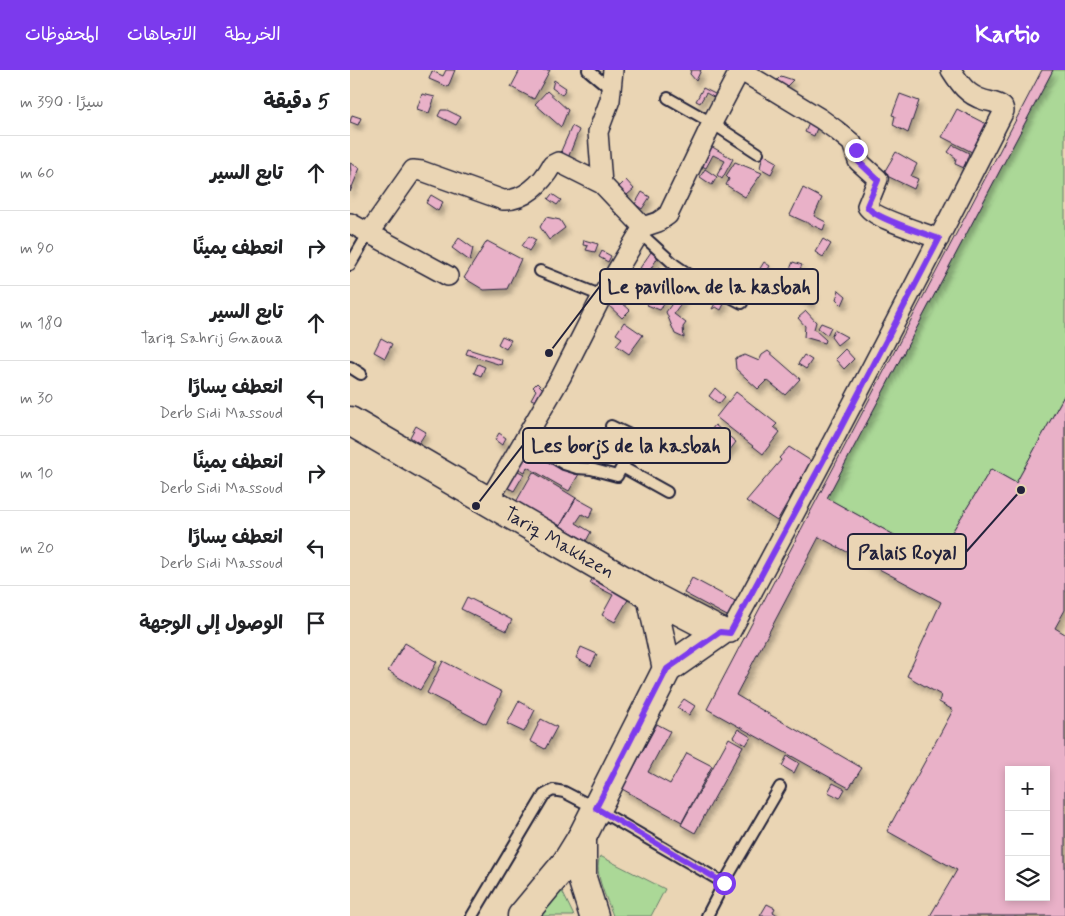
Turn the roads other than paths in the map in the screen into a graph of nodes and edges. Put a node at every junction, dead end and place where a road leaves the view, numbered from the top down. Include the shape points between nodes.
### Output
1 (588, 70) edge
2 (613, 70) edge
3 (740, 70) edge
4 (951, 70) edge
5 (612, 90) junction
6 (668, 98) dead end
7 (712, 123) junction
8 (758, 153) dead end
9 (602, 184) junction
10 (350, 223) edge
11 (641, 230) junction
12 (368, 234) junction
13 (939, 239) junction
14 (350, 265) edge
15 (540, 271) dead end
16 (448, 276) dead end
17 (602, 296) junction
18 (742, 303) dead end
19 (350, 367) edge
20 (361, 374) dead end
21 (350, 421) edge
22 (611, 426) dead end
23 (638, 439) junction
24 (524, 440) junction
25 (668, 453) dead end
26 (622, 467) junction
27 (667, 492) dead end
28 (488, 502) junction
29 (651, 596) junction
30 (720, 632) junction
31 (667, 669) junction
32 (780, 786) dead end
33 (596, 808) junction
34 (582, 837) junction
35 (724, 883) junction
36 (472, 916) edge
37 (522, 916) edge
38 (594, 916) edge
39 (707, 916) edge

1 - 5 lane
2 - 5 street
3 - 7 street
3 - 13 street via 822,119 852,143 858,161 878,180 868,201 870,211
4 - 13 street via 966,91 1001,105 1004,111
5 - 9 street via 598,132
6 - 7 lane
7 - 8 lane
7 - 11 street via 668,215
9 - 11 street
9 - 12 street via 558,162 525,194 503,200 413,170
10 - 12 street
11 - 17 street
11 - 18 lane via 675,265
12 - 14 lane
12 - 16 street
13 - 30 street via 730,633
15 - 17 lane
17 - 24 street via 561,378
19 - 20 lane
21 - 28 street, Tariq Makhzen
22 - 23 lane
23 - 25 lane
23 - 26 lane
24 - 26 lane via 564,464 577,468 617,476
24 - 28 street
26 - 27 lane
28 - 29 street, Tariq Makhzen
29 - 30 street, Tariq Makhzen
29 - 31 street
30 - 31 street
31 - 33 street
32 - 35 lane
33 - 34 street
33 - 35 lane
33 - 36 lane via 564,792 553,790 544,795
34 - 37 street via 566,863
34 - 38 street via 582,878
35 - 39 lane

